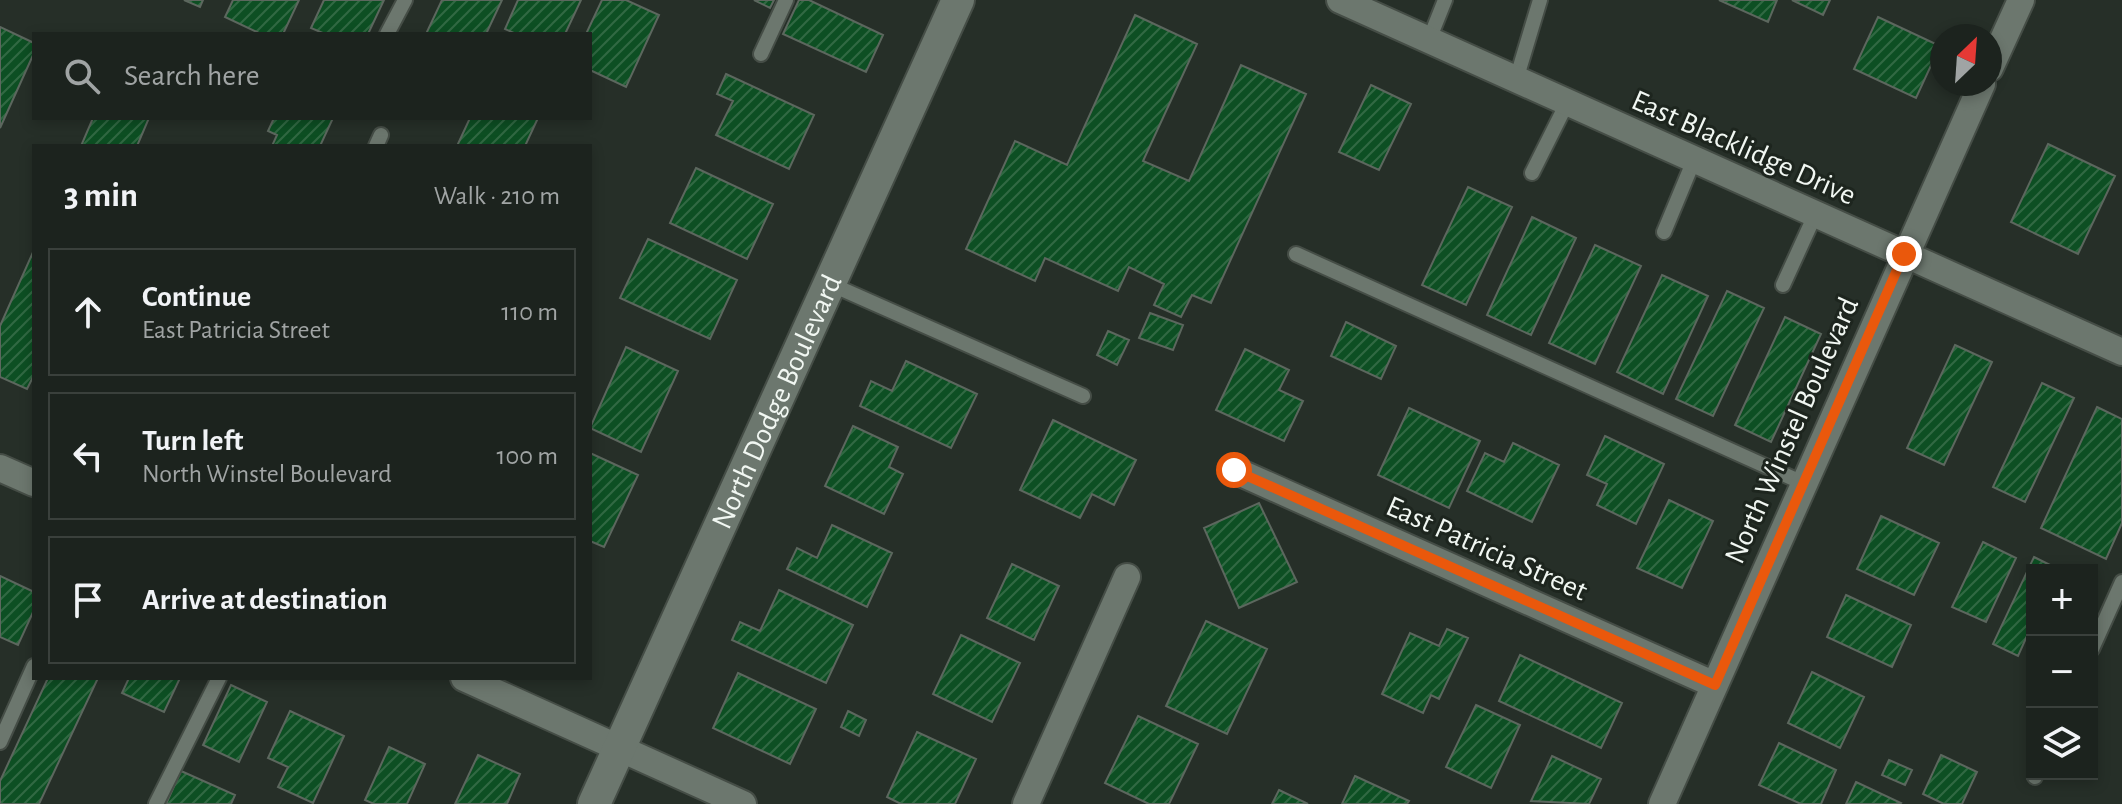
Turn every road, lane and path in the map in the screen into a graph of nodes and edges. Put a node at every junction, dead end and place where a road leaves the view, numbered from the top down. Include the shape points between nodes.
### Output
1 (405, 0) edge
2 (786, 0) edge
3 (958, 0) edge
4 (1340, 0) edge
5 (1445, 0) edge
6 (1540, 0) edge
7 (2021, 0) edge
8 (388, 32) edge
9 (1429, 40) junction
10 (2002, 42) edge
11 (761, 54) dead end
12 (1516, 80) junction
13 (1976, 96) edge
14 (1567, 103) junction
15 (1694, 160) junction
16 (1532, 173) dead end
17 (1815, 215) junction
18 (1664, 232) dead end
19 (1296, 254) dead end
20 (1904, 254) junction
21 (828, 283) junction
22 (1783, 285) dead end
23 (2122, 352) edge
24 (1083, 396) dead end
25 (0, 468) edge
26 (1234, 470) dead end
27 (32, 482) edge
28 (1803, 483) junction
29 (1127, 577) dead end
30 (2122, 582) edge
31 (2098, 636) edge
32 (32, 670) edge
33 (218, 680) edge
34 (468, 680) edge
35 (1715, 685) junction
36 (0, 742) edge
37 (620, 748) junction
38 (156, 804) edge
39 (594, 804) edge
40 (743, 804) edge
41 (1026, 804) edge
42 (1662, 804) edge

1 - 8 lane
2 - 11 lane
3 - 21 street, North Dodge Boulevard
4 - 9 street, East Blacklidge Drive
5 - 9 lane
6 - 12 lane
7 - 10 street
9 - 12 street, East Blacklidge Drive
12 - 14 street, East Blacklidge Drive
13 - 20 street, North Winstel Boulevard
14 - 15 street, East Blacklidge Drive
14 - 16 lane
15 - 17 street, East Blacklidge Drive
15 - 18 lane
17 - 20 street, East Blacklidge Drive
17 - 22 lane
19 - 28 lane
20 - 23 street, East Blacklidge Drive
20 - 28 street, North Winstel Boulevard
21 - 24 lane
21 - 37 street, North Dodge Boulevard
25 - 27 street
26 - 35 street, East Patricia Street
28 - 35 street, North Winstel Boulevard
29 - 41 street
30 - 31 lane
32 - 36 lane
33 - 38 lane
34 - 37 street
35 - 42 street, North Winstel Boulevard
37 - 39 street, North Dodge Boulevard
37 - 40 street

